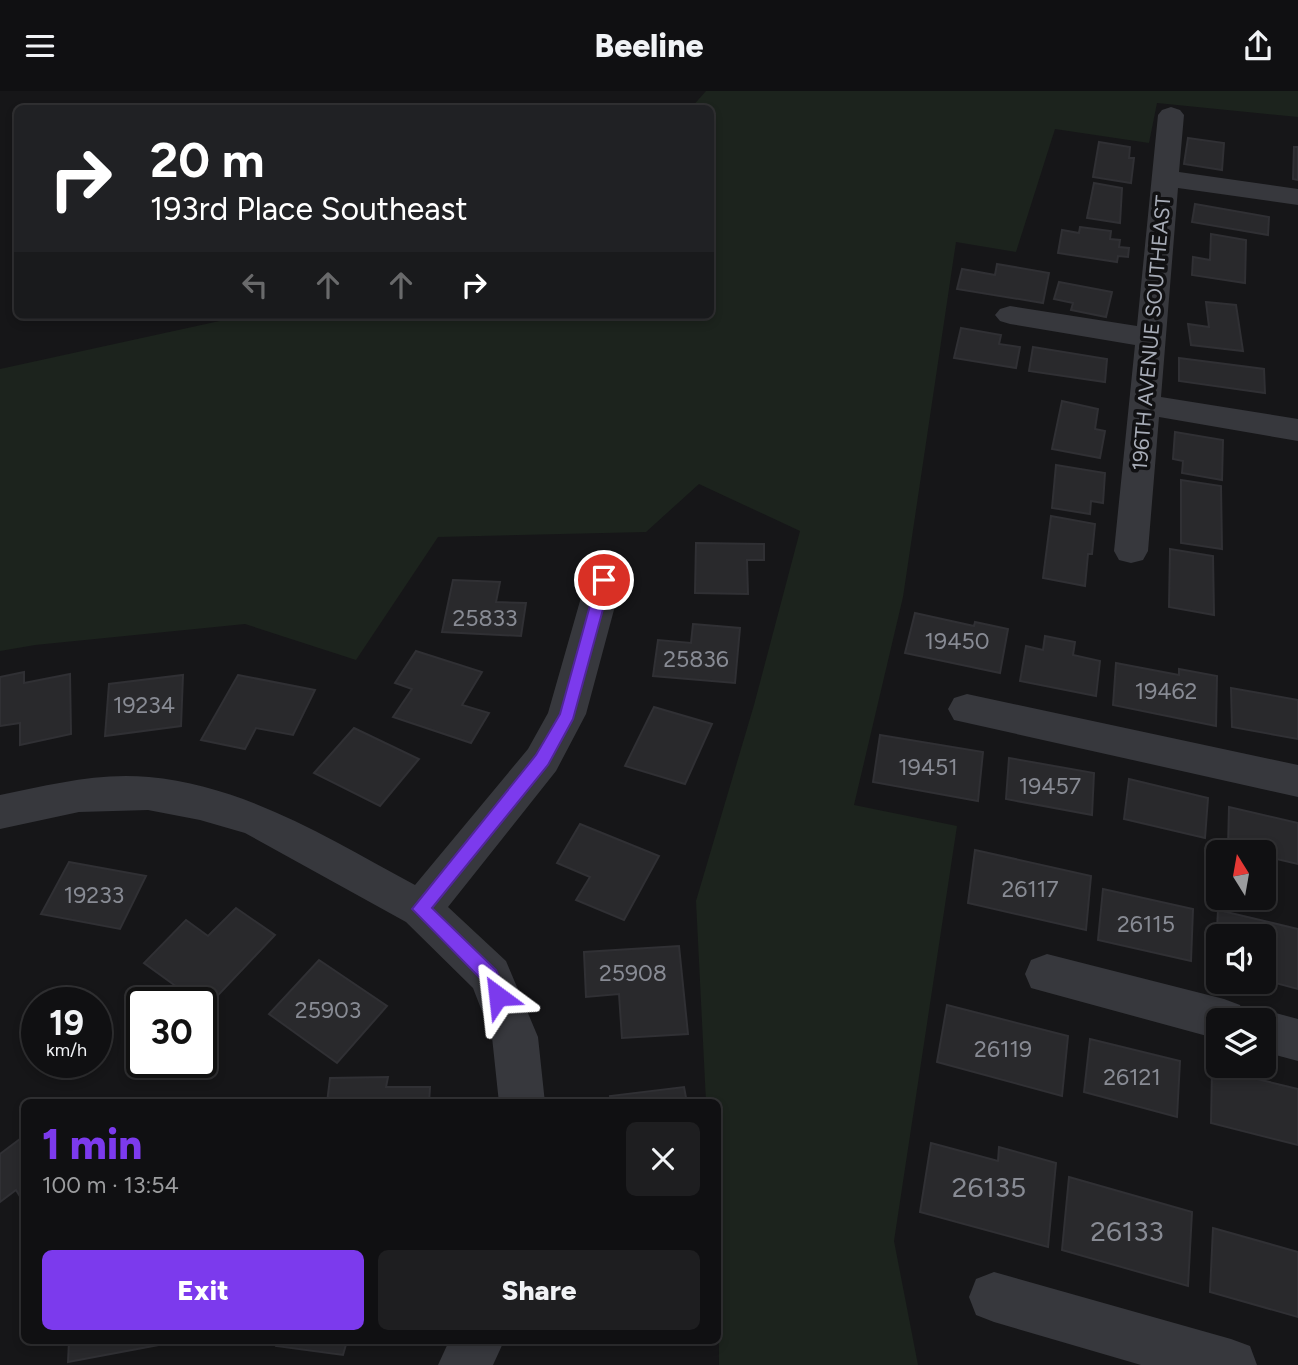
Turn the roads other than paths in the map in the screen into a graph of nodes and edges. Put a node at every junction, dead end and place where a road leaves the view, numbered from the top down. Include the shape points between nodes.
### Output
1 (1171, 115) dead end
2 (1166, 178) junction
3 (1298, 198) edge
4 (1010, 315) dead end
5 (1150, 338) junction
6 (1144, 404) junction
7 (1298, 430) edge
8 (1131, 551) dead end
9 (604, 580) dead end
10 (967, 709) dead end
11 (1298, 782) edge
12 (0, 812) edge
13 (421, 909) junction
14 (1047, 974) dead end
15 (1206, 1016) edge
16 (1276, 1034) edge
17 (1298, 1040) edge
18 (522, 1099) edge
19 (994, 1297) dead end
20 (476, 1344) edge
21 (464, 1365) edge
22 (1231, 1365) edge

1 - 2 street, 196TH AVENUE SOUTHEAST
2 - 3 street
2 - 5 street, 196TH AVENUE SOUTHEAST
4 - 5 street
5 - 6 street, 196TH AVENUE SOUTHEAST
6 - 7 street
6 - 8 street, 196TH AVENUE SOUTHEAST
9 - 13 street via 567,714 542,760
10 - 11 street
12 - 13 street via 79,796 148,793 200,803 257,820
13 - 18 street via 490,975 515,1037
14 - 15 street
16 - 17 street
19 - 22 street
20 - 21 street

